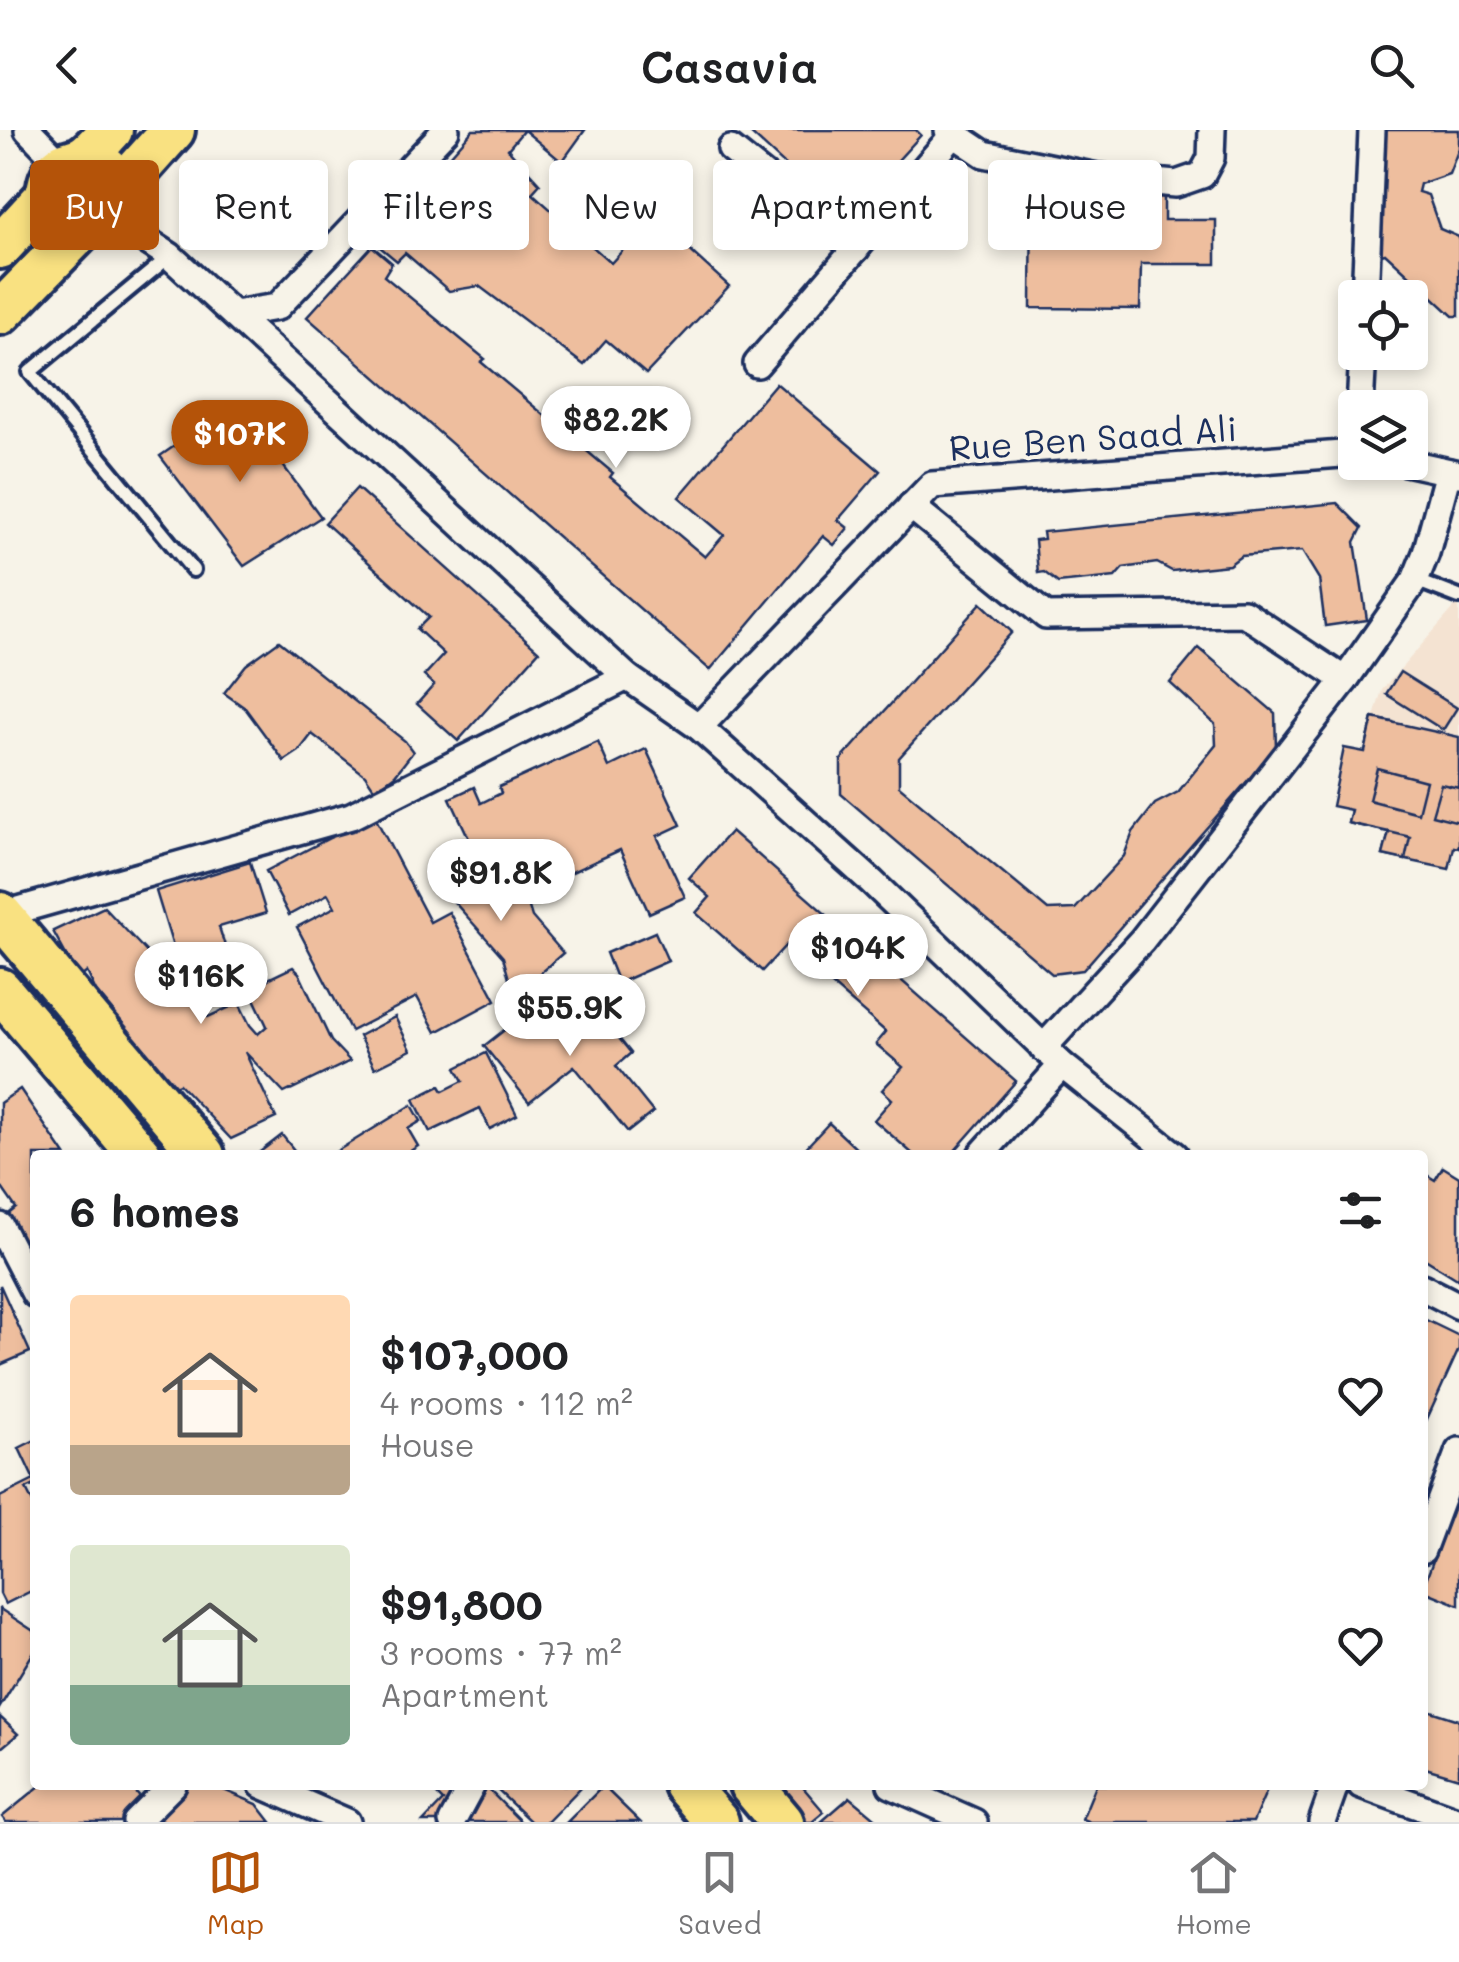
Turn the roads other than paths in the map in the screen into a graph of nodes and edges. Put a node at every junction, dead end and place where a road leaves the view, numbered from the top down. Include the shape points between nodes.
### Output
1 (28, 130) edge
2 (173, 130) edge
3 (446, 130) edge
4 (1212, 130) edge
5 (1372, 130) edge
6 (951, 132) edge
7 (731, 150) dead end
8 (73, 160) edge
9 (147, 160) edge
10 (744, 160) edge
11 (928, 160) edge
12 (30, 213) edge
13 (0, 247) edge
14 (159, 249) edge
15 (63, 250) edge
16 (855, 250) edge
17 (170, 256) junction
18 (1366, 280) edge
19 (0, 312) edge
20 (234, 314) junction
21 (757, 364) dead end
22 (1338, 453) edge
23 (1428, 467) edge
24 (1453, 473) edge
25 (911, 506) junction
26 (194, 570) dead end
27 (1415, 580) junction
28 (1459, 597) edge
29 (627, 678) junction
30 (1345, 680) junction
31 (699, 727) junction
32 (1, 914) edge
33 (0, 990) edge
34 (1052, 1056) junction
35 (136, 1150) edge
36 (199, 1150) edge
37 (985, 1150) edge
38 (1168, 1150) edge
39 (0, 1226) edge
40 (30, 1284) edge
41 (1428, 1289) edge
42 (1459, 1306) edge
43 (1459, 1451) edge
44 (1428, 1534) edge
45 (169, 1790) edge
46 (273, 1790) edge
47 (469, 1790) edge
48 (689, 1790) edge
49 (755, 1790) edge
50 (902, 1790) edge
51 (1334, 1790) edge
52 (1375, 1790) edge
53 (1459, 1821) edge
54 (136, 1822) edge
55 (346, 1822) edge
56 (452, 1822) edge
57 (717, 1822) edge
58 (782, 1822) edge
59 (974, 1822) edge
60 (1322, 1822) edge

1 - 8 street
2 - 9 highway
3 - 20 street via 278,307
4 - 6 street via 1211,158 1202,175 1176,184 1097,177 984,154
5 - 18 street
6 - 11 street
7 - 10 street
12 - 13 highway
14 - 17 street
15 - 19 highway
16 - 21 street
17 - 20 street
17 - 26 lane via 30,372
20 - 29 street
22 - 25 street, Rue Ben Saad Ali via 932,485
23 - 24 street
24 - 27 street
25 - 30 street via 1046,616 1244,613
25 - 31 street, Rue Ben Saad Ali
27 - 28 lane
27 - 30 street
29 - 31 street
29 - 32 street via 351,816
30 - 34 street
31 - 34 street
32 - 36 highway
33 - 35 highway
34 - 37 street
34 - 38 street
39 - 40 street
41 - 42 street
43 - 44 street
45 - 54 street
46 - 55 street
47 - 56 street
48 - 57 highway
49 - 58 highway
50 - 59 street
51 - 60 street
52 - 53 street

